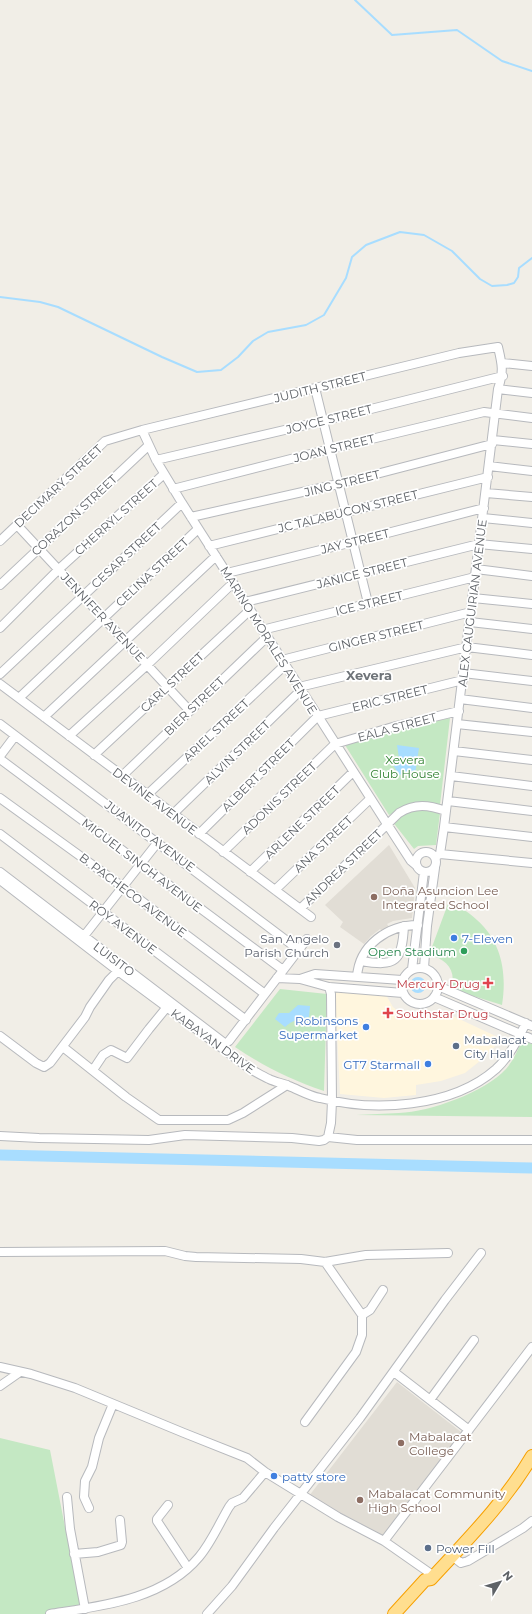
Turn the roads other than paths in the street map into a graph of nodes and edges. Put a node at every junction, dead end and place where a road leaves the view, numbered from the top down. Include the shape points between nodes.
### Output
1 (498, 347) joint
2 (502, 363) junction
3 (532, 366) edge
4 (503, 376) junction
5 (315, 388) junction
6 (498, 389) junction
7 (532, 393) edge
8 (496, 413) junction
9 (532, 418) edge
10 (323, 421) junction
11 (142, 430) junction
12 (492, 442) junction
13 (532, 444) edge
14 (148, 446) junction
15 (330, 449) junction
16 (156, 460) junction
17 (489, 466) junction
18 (532, 471) edge
19 (164, 474) junction
20 (488, 477) junction
21 (338, 484) junction
22 (173, 489) junction
23 (486, 493) junction
24 (532, 497) edge
25 (182, 503) junction
26 (484, 508) junction
27 (345, 512) junction
28 (191, 517) junction
29 (483, 518) junction
30 (532, 523) edge
31 (17, 525) junction
32 (198, 529) junction
33 (0, 540) edge
34 (353, 542) junction
35 (479, 544) junction
36 (209, 546) junction
37 (39, 548) junction
38 (532, 549) edge
39 (216, 556) junction
40 (59, 570) junction
41 (227, 573) junction
42 (361, 573) junction
43 (476, 573) junction
44 (532, 576) edge
45 (233, 583) junction
46 (0, 585) edge
47 (83, 596) junction
48 (473, 598) junction
49 (245, 602) junction
50 (368, 603) junction
51 (532, 604) edge
52 (250, 610) junction
53 (471, 612) junction
54 (104, 618) junction
55 (470, 622) junction
56 (0, 628) edge
57 (532, 629) edge
58 (262, 630) junction
59 (267, 637) junction
60 (125, 641) junction
61 (467, 647) junction
62 (532, 655) edge
63 (284, 663) junction
64 (147, 665) junction
65 (0, 674) edge
66 (463, 677) junction
67 (532, 681) edge
68 (0, 684) edge
69 (167, 686) junction
70 (300, 689) junction
71 (19, 698) junction
72 (460, 699) junction
73 (532, 708) edge
74 (189, 710) junction
75 (460, 711) junction
76 (318, 716) junction
77 (44, 717) junction
78 (0, 724) edge
79 (457, 724) junction
80 (532, 732) edge
81 (15, 736) junction
82 (69, 736) junction
83 (335, 744) junction
84 (454, 751) junction
85 (94, 755) junction
86 (0, 758) edge
87 (532, 760) edge
88 (353, 772) junction
89 (122, 776) junction
90 (451, 776) junction
91 (532, 786) edge
92 (147, 795) junction
93 (0, 798) edge
94 (370, 798) junction
95 (448, 801) junction
96 (446, 811) junction
97 (532, 811) edge
98 (173, 814) junction
99 (387, 824) junction
100 (444, 827) junction
101 (0, 834) edge
102 (199, 834) junction
103 (532, 837) edge
104 (158, 842) junction
105 (402, 847) junction
106 (223, 852) junction
107 (425, 852) junction
108 (438, 856) junction
109 (532, 863) edge
110 (141, 865) junction
111 (417, 866) junction
112 (435, 868) junction
113 (0, 872) edge
114 (250, 872) junction
115 (424, 872) junction
116 (0, 880) edge
117 (123, 887) junction
118 (275, 890) junction
119 (300, 909) junction
120 (104, 913) junction
121 (311, 918) dead end
122 (418, 925) junction
123 (404, 926) junction
124 (84, 936) junction
125 (307, 939) dead end
126 (299, 950) junction
127 (361, 961) junction
128 (424, 968) junction
129 (412, 969) junction
130 (283, 970) junction
131 (118, 971) junction
132 (357, 977) junction
133 (277, 978) junction
134 (300, 979) junction
135 (402, 980) junction
136 (438, 986) junction
137 (329, 987) junction
138 (403, 993) junction
139 (265, 994) junction
140 (434, 997) junction
141 (167, 1008) junction
142 (246, 1020) junction
143 (529, 1025) edge
144 (520, 1034) junction
145 (0, 1036) edge
146 (532, 1039) edge
147 (64, 1047) junction
148 (93, 1070) junction
149 (287, 1085) junction
150 (332, 1101) junction
151 (0, 1136) edge
152 (328, 1137) junction
153 (532, 1140) edge
154 (0, 1252) edge
155 (448, 1253) dead end
156 (481, 1253) dead end
157 (325, 1262) junction
158 (383, 1290) dead end
159 (362, 1315) junction
160 (474, 1340) dead end
161 (532, 1347) edge
162 (0, 1367) edge
163 (20, 1372) junction
164 (394, 1372) junction
165 (0, 1386) edge
166 (430, 1400) junction
167 (113, 1404) junction
168 (305, 1422) dead end
169 (469, 1430) junction
170 (532, 1456) edge
171 (265, 1472) junction
172 (302, 1495) junction
173 (67, 1497) dead end
174 (168, 1505) dead end
175 (89, 1508) dead end
176 (120, 1520) dead end
177 (532, 1521) edge
178 (384, 1541) junction
179 (74, 1554) junction
180 (452, 1556) junction
181 (188, 1568) junction
182 (432, 1577) junction
183 (85, 1608) junction
184 (50, 1614) edge
185 (207, 1614) edge
186 (394, 1614) edge
187 (405, 1614) edge

1 - 2 street, ALEX CAUGUIRIAN AVENUE
1 - 5 street, JUDITH STREET via 459,353
2 - 3 street
2 - 4 street, ALEX CAUGUIRIAN AVENUE
4 - 6 street, ALEX CAUGUIRIAN AVENUE
4 - 10 street, JOYCE STREET
5 - 10 street
5 - 11 street, JUDITH STREET
6 - 7 street
6 - 8 street, ALEX CAUGUIRIAN AVENUE
8 - 9 street, JOAN STREET
8 - 12 street, ALEX CAUGUIRIAN AVENUE
8 - 15 street, JOAN STREET via 484,412
10 - 15 street
10 - 16 street, JOYCE STREET
11 - 14 street, MARINO MORALES AVENUE
11 - 31 street, DECIMARY STREET via 104,442
12 - 13 street
12 - 17 street, ALEX CAUGUIRIAN AVENUE
12 - 21 street, JING STREET
14 - 16 street, MARINO MORALES AVENUE
14 - 37 street, CORAZON STREET
15 - 21 street
15 - 22 street, JOAN STREET
16 - 19 street, MARINO MORALES AVENUE
17 - 18 street
17 - 20 street, ALEX CAUGUIRIAN AVENUE
19 - 22 street, MARINO MORALES AVENUE
19 - 40 street, CHERRYL STREET
20 - 23 street, ALEX CAUGUIRIAN AVENUE
20 - 27 street, JC TALABUCON STREET
21 - 27 street
21 - 28 street, JING STREET
22 - 25 street, MARINO MORALES AVENUE
23 - 24 street
23 - 26 street, ALEX CAUGUIRIAN AVENUE
25 - 28 street, MARINO MORALES AVENUE
25 - 47 street, CESAR STREET
26 - 29 street, ALEX CAUGUIRIAN AVENUE
26 - 34 street, JAY STREET
27 - 34 street
27 - 36 street, JC TALABUCON STREET
28 - 32 street, MARINO MORALES AVENUE
29 - 30 street
29 - 35 street, ALEX CAUGUIRIAN AVENUE
31 - 33 street, DECIMARY STREET
31 - 37 street, JENNIFER AVENUE
32 - 36 street, MARINO MORALES AVENUE
32 - 54 street, CELINA STREET
34 - 41 street, JAY STREET
34 - 42 street
35 - 38 street, JANICE STREET
35 - 42 street, JANICE STREET
35 - 43 street, ALEX CAUGUIRIAN AVENUE
36 - 39 street, MARINO MORALES AVENUE
37 - 40 street, JENNIFER AVENUE
37 - 46 street, CORAZON STREET
39 - 41 street, MARINO MORALES AVENUE
39 - 60 street
40 - 47 street, JENNIFER AVENUE
40 - 56 street, CHERRYL STREET
41 - 45 street, MARINO MORALES AVENUE
42 - 49 street, JANICE STREET
42 - 50 street
43 - 44 street
43 - 48 street, ALEX CAUGUIRIAN AVENUE
43 - 50 street, ICE STREET
45 - 49 street, MARINO MORALES AVENUE
45 - 64 street
47 - 54 street, JENNIFER AVENUE
47 - 65 street, CESAR STREET
48 - 51 street
48 - 53 street, ALEX CAUGUIRIAN AVENUE
49 - 52 street, MARINO MORALES AVENUE
50 - 58 street, ICE STREET
52 - 58 street, MARINO MORALES AVENUE
52 - 69 street, CARL STREET
53 - 55 street, ALEX CAUGUIRIAN AVENUE
53 - 63 street, GINGER STREET
54 - 60 street, JENNIFER AVENUE
54 - 71 street, CELINA STREET
55 - 57 street
55 - 61 street, ALEX CAUGUIRIAN AVENUE
58 - 59 street, MARINO MORALES AVENUE
59 - 63 street, MARINO MORALES AVENUE
59 - 74 street, BIER STREET
60 - 64 street, JENNIFER AVENUE
60 - 77 street
61 - 62 street
61 - 66 street, ALEX CAUGUIRIAN AVENUE
61 - 70 street
63 - 70 street, MARINO MORALES AVENUE
63 - 92 street, ARIEL STREET
64 - 69 street, JENNIFER AVENUE
64 - 82 street
66 - 67 street
66 - 72 street, ALEX CAUGUIRIAN AVENUE
66 - 76 street, ERIC STREET
68 - 71 street, DEVINE AVENUE
69 - 74 street, JENNIFER AVENUE
69 - 85 street, CARL STREET
70 - 76 street, MARINO MORALES AVENUE
70 - 98 street, ALVIN STREET
71 - 77 street, DEVINE AVENUE
72 - 73 street
72 - 75 street, ALEX CAUGUIRIAN AVENUE
74 - 89 street, BIER STREET
75 - 79 street, ALEX CAUGUIRIAN AVENUE
75 - 83 street, EALA STREET
76 - 83 street, MARINO MORALES AVENUE
76 - 102 street, ALBERT STREET
77 - 82 street, DEVINE AVENUE
78 - 81 street, JUANITO AVENUE
79 - 80 street
79 - 84 street, ALEX CAUGUIRIAN AVENUE
81 - 86 street
81 - 104 street, JUANITO AVENUE
82 - 85 street, DEVINE AVENUE
83 - 88 street, MARINO MORALES AVENUE
83 - 106 street, ADONIS STREET
84 - 87 street
84 - 90 street, ALEX CAUGUIRIAN AVENUE
85 - 89 street, DEVINE AVENUE
86 - 110 street, MIGUEL SINGH AVENUE
88 - 94 street, MARINO MORALES AVENUE
88 - 114 street, ARLENE STREET
89 - 92 street, DEVINE AVENUE
90 - 91 street
90 - 95 street, ALEX CAUGUIRIAN AVENUE
92 - 98 street, DEVINE AVENUE
93 - 117 street, B. PACHECO AVENUE
94 - 99 street, MARINO MORALES AVENUE
94 - 118 street, ANA STREET
95 - 96 street, ALEX CAUGUIRIAN AVENUE
95 - 97 street
96 - 99 street, ANDREA STREET via 432,806 414,806 399,813
96 - 100 street, ALEX CAUGUIRIAN AVENUE
98 - 102 street, DEVINE AVENUE
99 - 105 street, MARINO MORALES AVENUE
99 - 119 street, ANDREA STREET
100 - 103 street
100 - 108 street, ALEX CAUGUIRIAN AVENUE
101 - 120 street, ROY AVENUE
102 - 106 street, DEVINE AVENUE
104 - 110 street
104 - 126 street, JUANITO AVENUE
105 - 107 street via 415,852
105 - 111 street, MARINO MORALES AVENUE
106 - 114 street, DEVINE AVENUE
107 - 108 street
107 - 111 street via 418,857
108 - 109 street
108 - 112 street
110 - 117 street
110 - 130 street, MIGUEL SINGH AVENUE
111 - 115 street
112 - 115 street via 430,872
112 - 128 street
113 - 124 street, LUISITO
114 - 118 street, DEVINE AVENUE
115 - 122 street
116 - 131 street, KABAYAN DRIVE
117 - 120 street
117 - 139 street, B. PACHECO AVENUE
118 - 119 street, DEVINE AVENUE
119 - 121 street, DEVINE AVENUE
120 - 124 street
120 - 142 street, ROY AVENUE
122 - 123 street
122 - 129 street
123 - 127 street via 387,931 377,939
123 - 127 street via 400,953 396,957 380,964
124 - 142 street, LUISITO via 223,1042 229,1041
125 - 126 street
126 - 130 street
127 - 132 street
128 - 129 street
128 - 136 street via 434,974
129 - 135 street
130 - 133 street
131 - 141 street, KABAYAN DRIVE
131 - 147 street via 109,980
132 - 134 street via 315,974
132 - 135 street
133 - 134 street
133 - 139 street
134 - 137 street
135 - 138 street
136 - 140 street
136 - 143 street
137 - 138 street
137 - 150 street
138 - 140 street via 409,1001 417,1004 426,1003
139 - 142 street
140 - 144 street
141 - 148 street via 127,1058 111,1050 103,1055
141 - 149 street, KABAYAN DRIVE via 250,1069 268,1079
143 - 144 street, KABAYAN DRIVE
144 - 146 street
144 - 150 street, KABAYAN DRIVE via 511,1052 497,1068 474,1085 452,1093 398,1105 348,1104
145 - 147 street via 44,1067 53,1062
147 - 148 street
148 - 149 street via 159,1120 228,1120
149 - 150 street, KABAYAN DRIVE
150 - 152 street
151 - 152 street via 149,1140 185,1134 319,1141
152 - 153 street via 357,1140
154 - 157 street via 166,1251 196,1257 301,1259
155 - 157 street via 366,1254
156 - 164 street
157 - 159 street
158 - 159 street via 370,1310
159 - 168 street via 362,1335 356,1352
160 - 166 street
161 - 169 street
162 - 163 street
163 - 165 street
163 - 167 street via 75,1388
164 - 166 street
164 - 172 street
166 - 169 street
167 - 171 street via 248,1458
167 - 175 street via 85,1481 84,1497
169 - 178 street
170 - 180 highway via 512,1488
171 - 172 street
171 - 181 street via 243,1498 232,1503 206,1548
172 - 178 street
172 - 185 street via 274,1528 232,1586
173 - 179 street
174 - 181 street via 157,1519
176 - 179 street via 121,1545 98,1552
177 - 180 street via 465,1563
178 - 182 street
179 - 183 street
180 - 182 highway
181 - 183 street via 160,1587 130,1599
182 - 186 highway via 425,1580
182 - 187 highway via 430,1586
183 - 184 street

